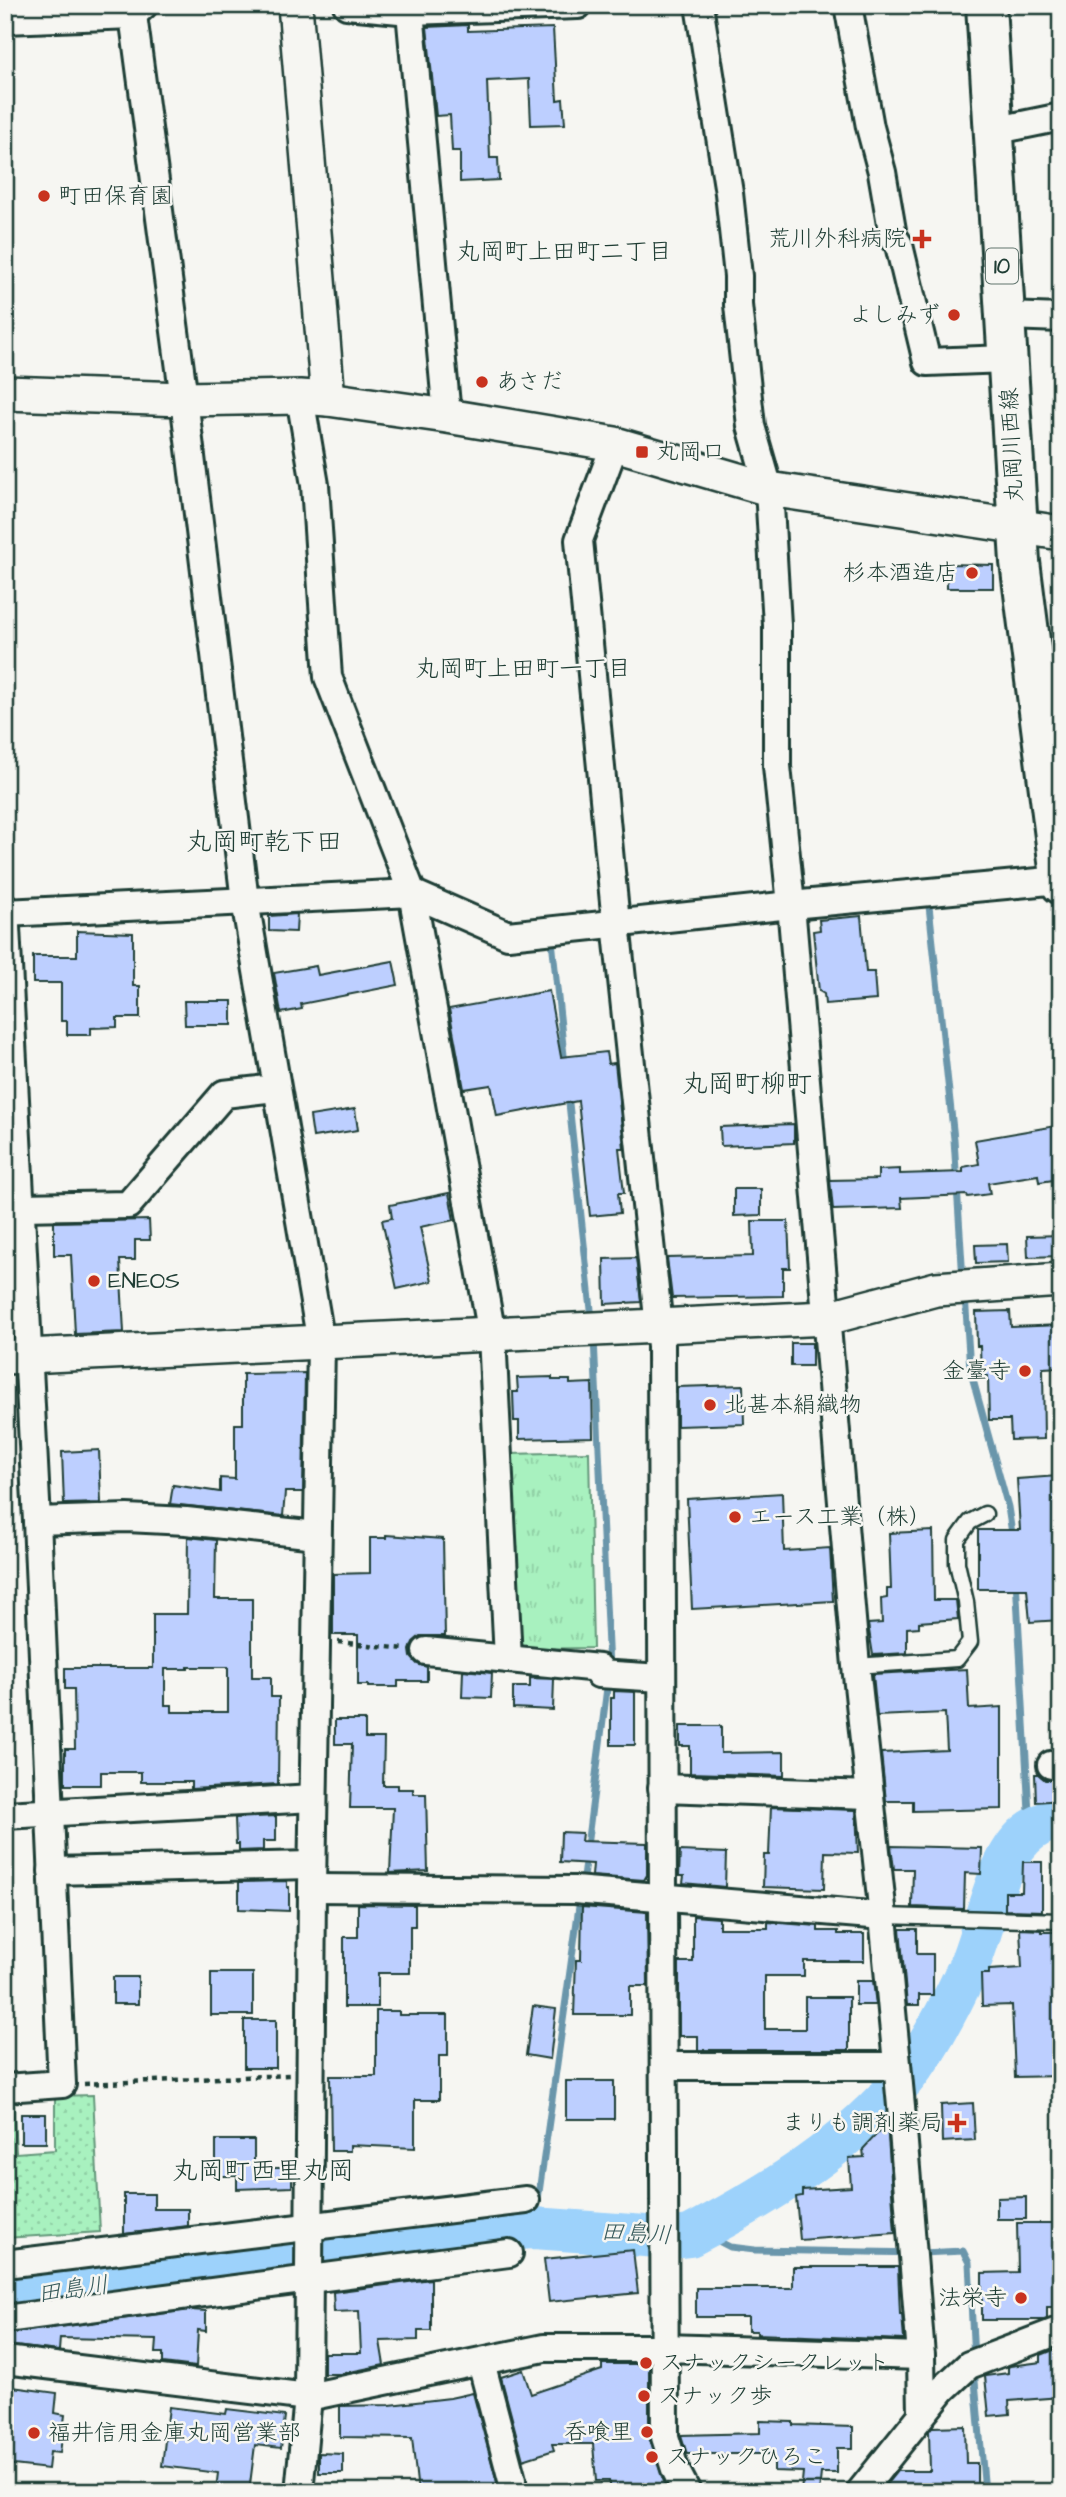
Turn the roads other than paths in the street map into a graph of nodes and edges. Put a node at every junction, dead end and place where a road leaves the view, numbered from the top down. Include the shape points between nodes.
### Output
1 (295, 5) edge
2 (347, 5) edge
3 (578, 5) edge
4 (699, 5) edge
5 (848, 5) edge
6 (986, 5) edge
7 (132, 8) edge
8 (410, 11) junction
9 (5, 20) edge
10 (1061, 117) edge
11 (993, 131) junction
12 (1005, 316) junction
13 (1061, 318) edge
14 (1007, 359) junction
15 (5, 393) edge
16 (314, 398) junction
17 (184, 399) junction
18 (447, 415) junction
19 (615, 444) junction
20 (769, 489) junction
21 (1017, 527) junction
22 (1061, 533) edge
23 (1060, 882) edge
24 (412, 893) junction
25 (245, 901) junction
26 (791, 905) junction
27 (5, 908) edge
28 (5, 913) edge
29 (616, 923) junction
30 (275, 1088) junction
31 (20, 1207) junction
32 (1061, 1280) edge
33 (827, 1318) junction
34 (657, 1327) junction
35 (492, 1335) junction
36 (321, 1343) junction
37 (17, 1356) edge
38 (985, 1514) dead end
39 (37, 1521) junction
40 (317, 1535) junction
41 (426, 1651) road end
42 (508, 1659) junction
43 (856, 1666) junction
44 (661, 1678) junction
45 (662, 1788) junction
46 (870, 1795) junction
47 (313, 1798) junction
48 (50, 1812) junction
49 (5, 1815) edge
50 (52, 1871) junction
51 (312, 1877) junction
52 (664, 1896) junction
53 (883, 1916) junction
54 (1061, 1921) edge
55 (664, 2066) junction
56 (896, 2067) junction
57 (5, 2088) edge
58 (526, 2200) dead end
59 (309, 2225) junction
60 (509, 2253) dead end
61 (5, 2264) edge
62 (308, 2280) junction
63 (5, 2319) edge
64 (1061, 2330) edge
65 (664, 2348) junction
66 (921, 2356) junction
67 (5, 2360) edge
68 (481, 2362) junction
69 (309, 2397) junction
70 (922, 2414) junction
71 (512, 2480) dead end
72 (299, 2492) edge
73 (687, 2492) edge
74 (860, 2492) edge

1 - 16 street
2 - 8 street
3 - 8 street
4 - 20 street via 729,193 751,426
5 - 14 street via 893,236 927,362
6 - 11 main road, 丸岡川西線 / 10
7 - 9 street
7 - 17 street
8 - 18 street
10 - 11 street
11 - 12 main road, 丸岡川西線 / 10
12 - 13 street
12 - 14 main road, 丸岡川西線 / 10
14 - 21 main road, 丸岡川西線 / 10
15 - 17 street
16 - 17 street
16 - 18 street
16 - 24 street via 328,677
17 - 25 street
18 - 19 street
19 - 20 street
19 - 29 street via 579,540
20 - 21 street
20 - 26 street via 777,625 777,766
21 - 22 street
21 - 23 main road, 丸岡川西線 / 10
23 - 26 street
24 - 25 street
24 - 29 street via 508,935
24 - 35 street
25 - 28 street
25 - 30 street
26 - 29 street
26 - 33 street
27 - 28 street
28 - 31 street
29 - 34 street
30 - 31 street via 224,1094 128,1205
30 - 36 street
31 - 37 street
32 - 33 street via 936,1289
33 - 34 street
33 - 43 street
34 - 35 street
34 - 44 street via 661,1346
35 - 36 street
35 - 42 street
36 - 37 street
36 - 40 street
37 - 39 street
38 - 43 lane via 970,1522 957,1540 970,1642 957,1659
39 - 40 street via 127,1518
39 - 48 street
40 - 47 street
41 - 42 street
42 - 44 street via 599,1668 599,1674
43 - 46 street
44 - 45 street
45 - 46 street
45 - 52 street
46 - 53 street
47 - 48 street
47 - 51 street
48 - 49 street
48 - 50 street
50 - 51 street
50 - 57 street via 62,2084
51 - 52 street
51 - 59 street
52 - 53 street
52 - 55 street
53 - 54 lane
53 - 56 street
55 - 56 street
55 - 65 street
56 - 66 street
58 - 59 street
59 - 61 street
59 - 62 street
60 - 62 street
62 - 63 street
62 - 69 street
64 - 70 street via 968,2365
65 - 66 street
65 - 68 street via 544,2348
65 - 73 street via 665,2437
66 - 70 street
67 - 69 street
68 - 69 street
68 - 71 street
69 - 72 street
70 - 74 street

